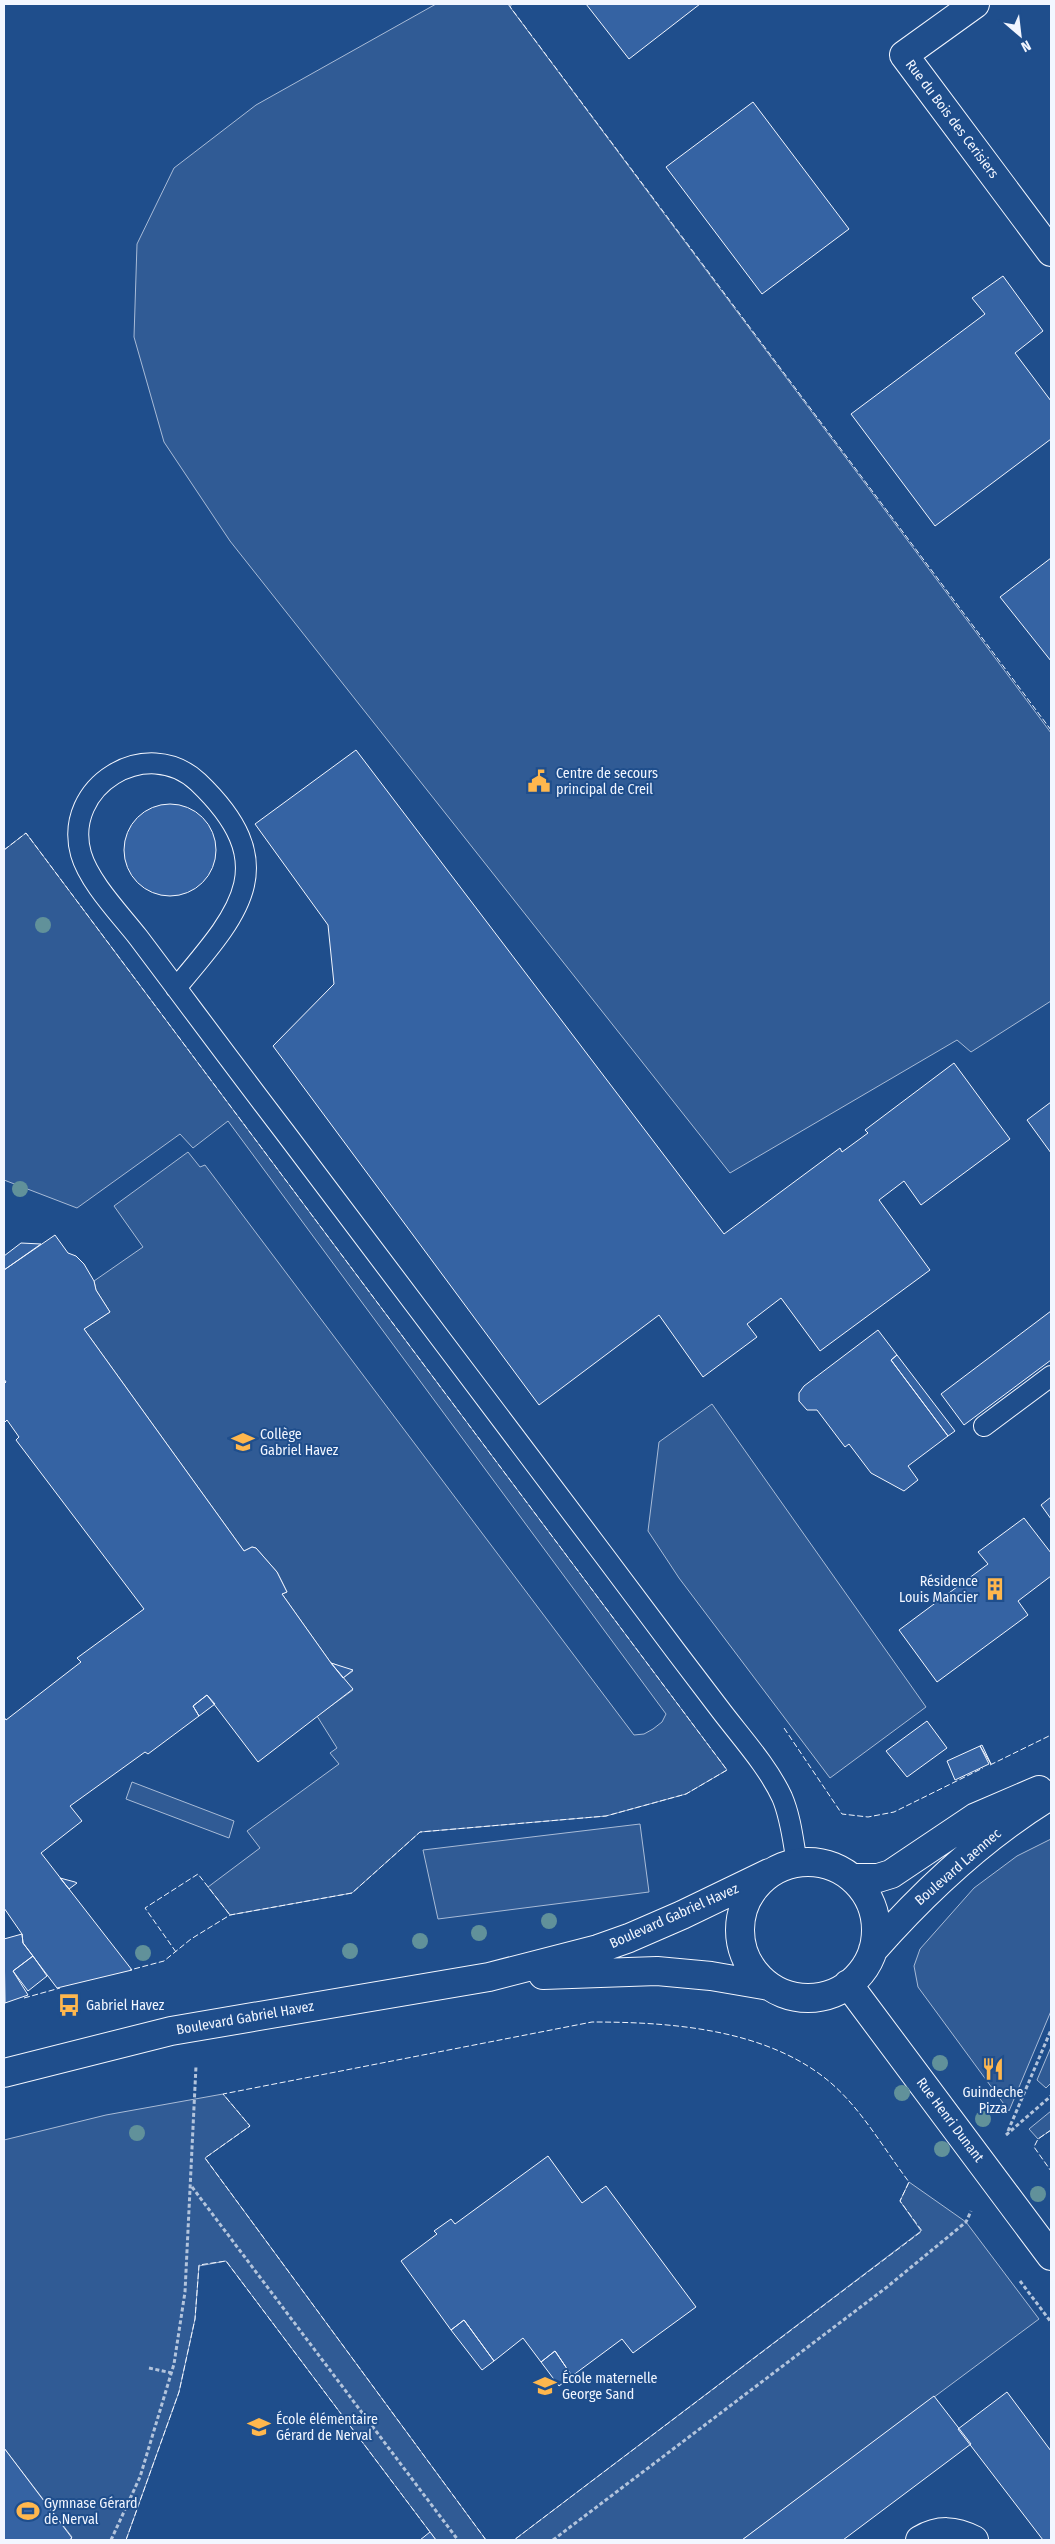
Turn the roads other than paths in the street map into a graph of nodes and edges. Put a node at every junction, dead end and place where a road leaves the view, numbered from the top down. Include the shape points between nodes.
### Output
1 (974, 4) edge
2 (1051, 252) edge
3 (176, 988) junction
4 (1051, 1376) edge
5 (984, 1426) dead end
6 (1051, 1785) edge
7 (1051, 1795) edge
8 (797, 1862) junction
9 (769, 1873) junction
10 (852, 1878) junction
11 (873, 1950) junction
12 (490, 1978) junction
13 (848, 1984) junction
14 (769, 1986) junction
15 (4, 2073) edge
16 (1051, 2256) edge
17 (920, 2540) edge
18 (974, 2540) edge

1 - 2 street, Rue du Bois des Cerisiers via 904,55
3 - 3 lane via 215,939 245,889 248,873 246,854 239,833 190,774 168,765 143,763 119,770 99,785 85,805 79,829 81,854 92,876
3 - 8 lane via 772,1779 790,1822
4 - 5 lane
6 - 10 street, Boulevard Laennec via 976,1817 891,1874 872,1879
7 - 11 street, Boulevard Laennec via 1002,1828 955,1867
8 - 9 street
8 - 10 street via 826,1864
9 - 12 street, Boulevard Gabriel Havez via 630,1938
9 - 14 street via 748,1896 739,1924 746,1959 754,1973
10 - 11 street via 865,1892 873,1911 876,1931
11 - 13 street via 863,1969
12 - 14 street, Boulevard Gabriel Havez via 657,1971
12 - 15 street, Boulevard Gabriel Havez via 171,2031
13 - 14 street via 830,1994 809,1998 788,1995
13 - 16 street, Rue Henri Dunant
17 - 18 street via 946,2531

